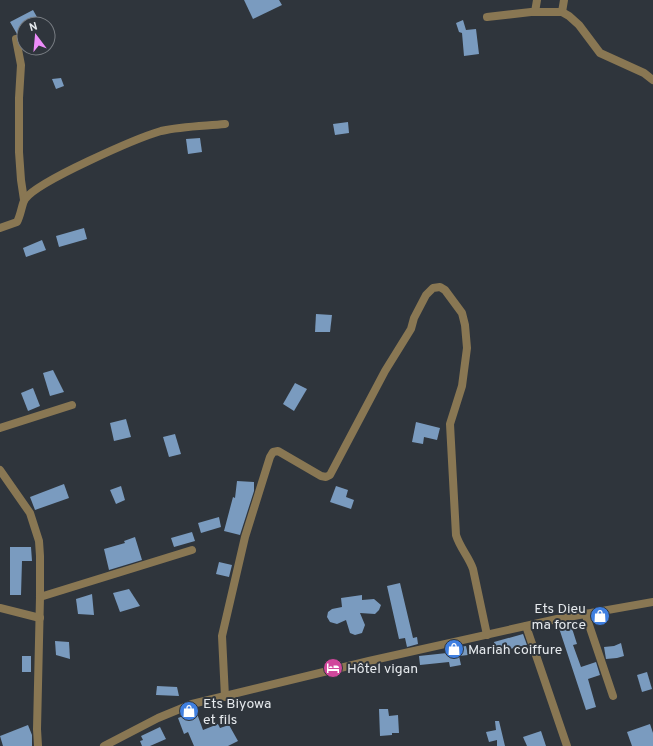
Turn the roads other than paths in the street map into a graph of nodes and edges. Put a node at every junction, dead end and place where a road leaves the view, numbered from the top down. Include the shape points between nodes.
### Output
1 (537, 0) edge
2 (564, 0) edge
3 (535, 12) junction
4 (562, 12) junction
5 (488, 17) dead end
6 (20, 56) edge
7 (653, 80) edge
8 (225, 124) dead end
9 (24, 200) junction
10 (0, 228) edge
11 (72, 405) dead end
12 (0, 428) edge
13 (0, 470) edge
14 (192, 550) dead end
15 (40, 597) junction
16 (653, 602) edge
17 (0, 608) edge
18 (585, 614) junction
19 (40, 618) junction
20 (526, 626) junction
21 (488, 635) junction
22 (613, 696) dead end
23 (225, 697) junction
24 (38, 746) edge
25 (104, 746) edge
26 (566, 746) edge

1 - 3 street
2 - 4 street
3 - 4 street
3 - 5 street
4 - 7 street via 579,25 600,53 644,73
6 - 9 street via 19,152
8 - 9 street via 174,129 151,135 64,174 38,188
9 - 10 street via 17,222
11 - 12 street
13 - 15 street via 30,513 35,527 39,541
14 - 15 street
15 - 19 street
16 - 18 street
17 - 19 street
18 - 20 street
18 - 22 street
19 - 24 street
20 - 21 street
20 - 26 street
21 - 23 street
21 - 23 street via 473,569 456,535 450,424 462,386 467,348 465,325 462,313 445,290 440,287 433,288 426,295 411,329 385,371 330,475 321,476 278,451 273,452 270,457 245,537 223,630
23 - 25 street via 175,710

